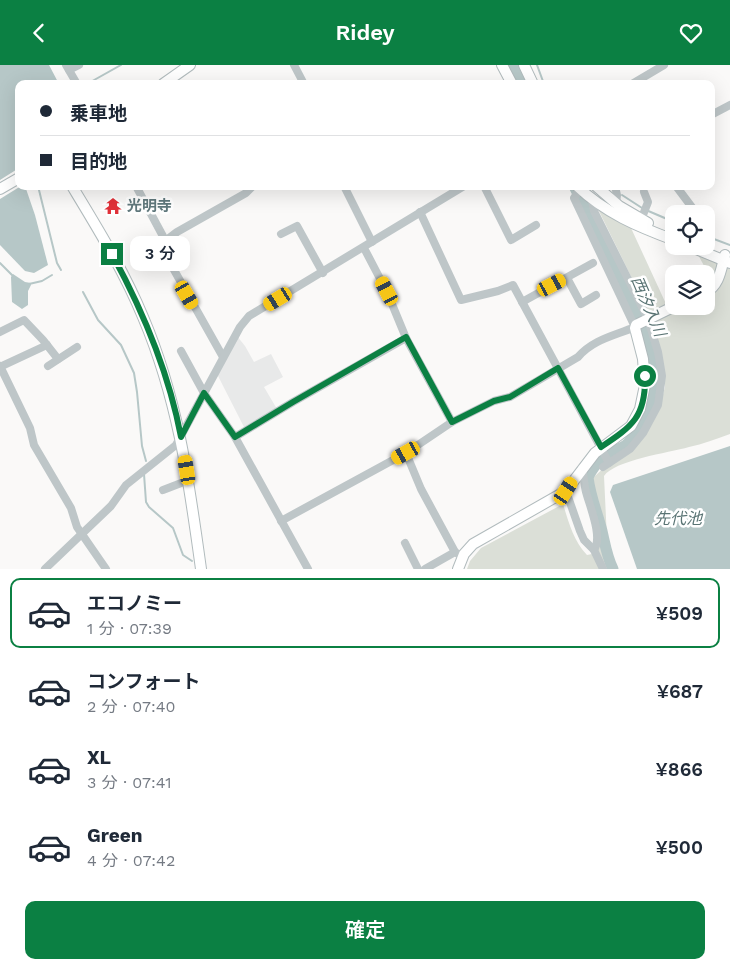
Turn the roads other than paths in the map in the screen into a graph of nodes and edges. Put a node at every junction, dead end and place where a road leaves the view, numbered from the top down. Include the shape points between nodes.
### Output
1 (79, 65) edge
2 (190, 65) edge
3 (294, 65) edge
4 (502, 65) edge
5 (524, 65) edge
6 (664, 65) edge
7 (67, 68) edge
8 (74, 80) edge
9 (169, 80) edge
10 (302, 80) edge
11 (510, 80) edge
12 (531, 80) edge
13 (646, 80) edge
14 (730, 105) edge
15 (715, 113) edge
16 (15, 180) edge
17 (0, 189) edge
18 (74, 190) edge
19 (138, 190) edge
20 (249, 190) edge
21 (346, 190) edge
22 (457, 190) edge
23 (486, 190) edge
24 (578, 190) edge
25 (581, 190) edge
26 (600, 190) edge
27 (616, 190) edge
28 (679, 190) edge
29 (644, 192) dead end
30 (590, 199) junction
31 (616, 204) junction
32 (690, 205) edge
33 (420, 212) junction
34 (644, 212) junction
35 (536, 225) dead end
36 (665, 227) edge
37 (281, 234) dead end
38 (665, 236) edge
39 (165, 240) junction
40 (372, 242) junction
41 (364, 248) junction
42 (715, 251) edge
43 (715, 254) edge
44 (727, 258) edge
45 (593, 263) dead end
46 (322, 273) junction
47 (566, 277) junction
48 (715, 284) edge
49 (596, 295) dead end
50 (522, 301) junction
51 (665, 311) edge
52 (648, 319) junction
53 (636, 325) junction
54 (0, 332) edge
55 (406, 337) junction
56 (47, 345) junction
57 (77, 347) dead end
58 (181, 351) dead end
59 (223, 357) junction
60 (58, 359) junction
61 (48, 366) dead end
62 (0, 367) edge
63 (558, 368) junction
64 (204, 393) junction
65 (452, 422) junction
66 (181, 437) junction
67 (235, 437) junction
68 (602, 449) junction
69 (406, 453) junction
70 (582, 468) junction
71 (188, 480) junction
72 (163, 490) dead end
73 (566, 491) junction
74 (281, 521) junction
75 (82, 534) junction
76 (405, 543) dead end
77 (594, 550) junction
78 (459, 555) junction
79 (203, 568) edge
80 (45, 569) edge
81 (106, 569) edge
82 (308, 569) edge
83 (418, 569) edge
84 (425, 569) edge
85 (458, 569) edge
86 (603, 569) edge

1 - 7 street
2 - 9 street
3 - 10 street
4 - 11 street
5 - 12 street
6 - 13 street
7 - 8 street
14 - 15 street
16 - 17 street
18 - 66 street via 144,317
19 - 39 street
20 - 39 street
21 - 40 street
22 - 33 street
23 - 35 street via 511,240
24 - 53 street via 574,199
25 - 30 street
26 - 31 street
27 - 31 street
28 - 32 street
29 - 34 street via 648,202
30 - 38 street via 618,216
30 - 52 street
31 - 34 street
33 - 40 street
33 - 50 street via 461,300 513,285
34 - 36 street
37 - 46 street via 297,226
39 - 59 street via 160,248
40 - 41 street
41 - 46 street
41 - 55 street
42 - 44 street
43 - 44 street
44 - 48 street
45 - 47 street
46 - 59 street via 249,316
47 - 49 street via 582,304
47 - 50 street
50 - 63 street
51 - 52 street
52 - 53 street
52 - 68 street via 662,376 658,405 635,443 606,465
53 - 63 street via 586,347 578,357
53 - 68 street via 645,376 643,401 631,426
54 - 56 street via 24,320
55 - 65 street
55 - 67 street
56 - 60 street
56 - 62 street
57 - 60 street
58 - 64 street
59 - 64 street
60 - 61 street
62 - 75 street via 30,428 34,445 63,493
63 - 65 street via 510,397 494,401
63 - 68 street
64 - 66 street
64 - 67 street
65 - 69 street
66 - 71 street
66 - 75 street via 176,445 126,485 111,506
67 - 74 street
68 - 70 street
69 - 74 street
69 - 78 street via 421,489
70 - 73 street
70 - 77 street via 597,531 598,545
71 - 72 street
71 - 79 street
73 - 77 street via 584,540
73 - 78 street
74 - 82 street
75 - 80 street
75 - 81 street
76 - 83 street
77 - 86 street
78 - 84 street
78 - 85 street

